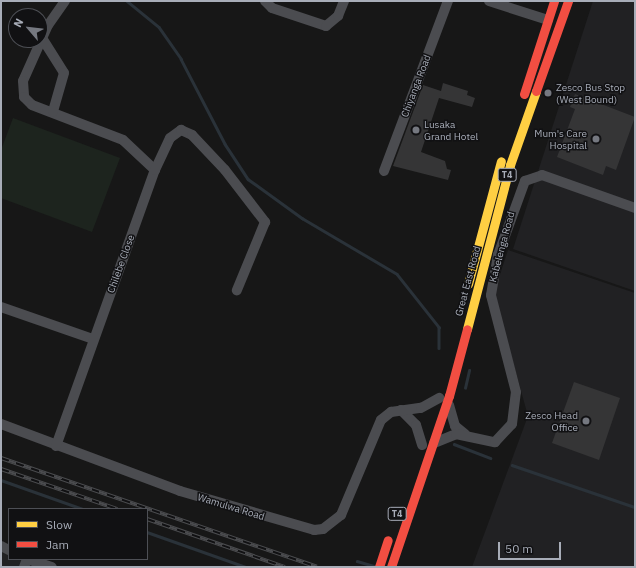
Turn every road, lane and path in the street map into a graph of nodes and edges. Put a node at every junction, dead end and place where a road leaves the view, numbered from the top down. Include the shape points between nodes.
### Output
1 (65, 1) edge
2 (265, 1) edge
3 (344, 1) edge
4 (448, 1) edge
5 (490, 1) edge
6 (554, 1) edge
7 (568, 1) edge
8 (548, 20) junction
9 (48, 28) edge
10 (38, 48) edge
11 (48, 48) edge
12 (53, 111) junction
13 (156, 170) junction
14 (384, 171) dead end
15 (635, 208) edge
16 (237, 290) dead end
17 (1, 307) edge
18 (93, 339) junction
19 (444, 397) junction
20 (401, 410) junction
21 (1, 424) edge
22 (467, 435) junction
23 (434, 443) junction
24 (422, 445) junction
25 (56, 446) junction
26 (30, 560) edge
27 (52, 567) edge
28 (379, 567) edge
29 (391, 567) edge

1 - 9 street
2 - 3 street via 272,8 326,26 338,16
4 - 14 street, Chiyanga Road
5 - 8 street
6 - 8 main road, Great East Road / T4
7 - 19 main road, Great East Road / T4 via 510,165
8 - 19 main road, Great East Road / T4 via 489,196
10 - 12 street via 22,92 32,105
11 - 12 street via 64,73
12 - 13 street via 128,143
13 - 16 street, Chilebe Close via 170,138 181,130 192,135 214,158 265,222
13 - 18 street, Chilebe Close
15 - 22 street, Kabelenga Road via 542,175 525,181 498,255 491,295 516,392 516,408 512,424 495,442
17 - 18 street
18 - 25 street, Chilebe Close
19 - 20 street, Wamulwa Road via 421,408
19 - 22 street via 450,418
19 - 23 main road, Great East Road / T4
19 - 24 main road, Great East Road / T4
20 - 24 street via 416,425
20 - 25 street, Wamulwa Road via 385,416 375,430 341,515 323,529 314,530 180,491
21 - 25 street, Wamulwa Road
22 - 23 street, Kabelenga Road via 451,434
23 - 29 main road, Great East Road / T4
24 - 28 main road, Great East Road / T4
26 - 27 street

